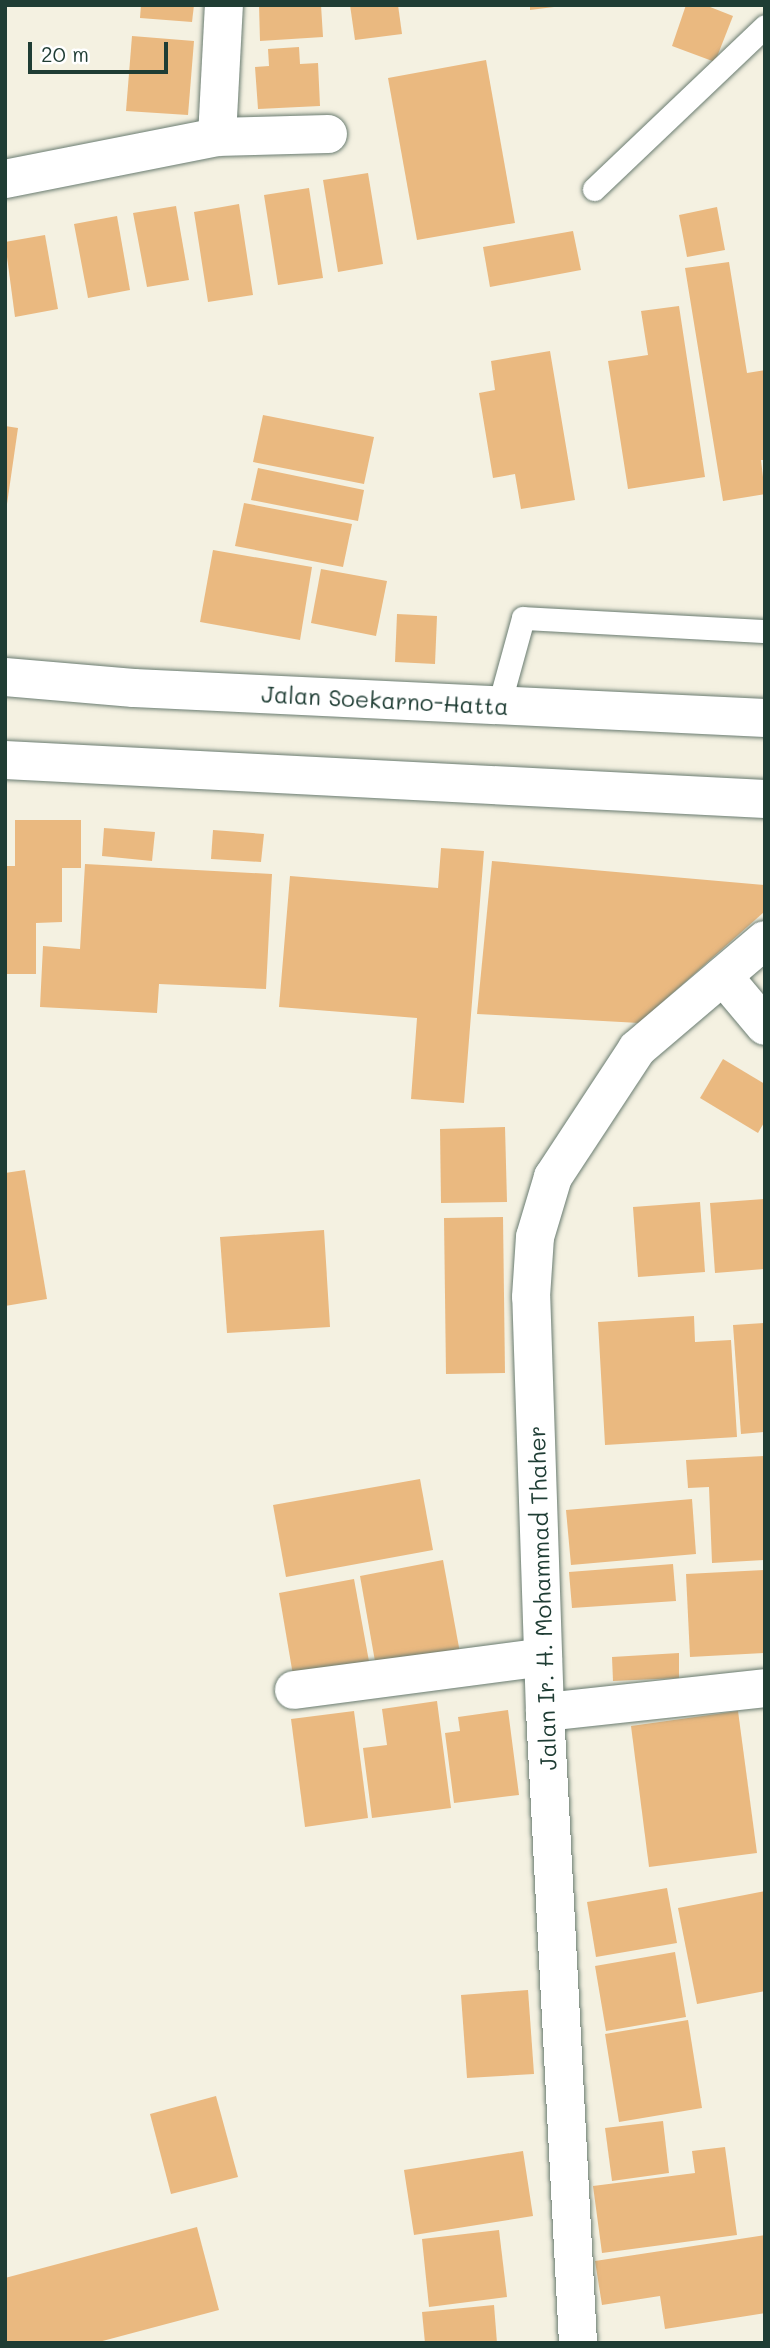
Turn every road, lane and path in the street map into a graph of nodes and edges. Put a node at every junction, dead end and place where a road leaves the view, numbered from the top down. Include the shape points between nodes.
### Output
1 (224, 5) edge
2 (765, 26) edge
3 (328, 134) dead end
4 (217, 137) junction
5 (5, 180) edge
6 (594, 189) dead end
7 (765, 631) edge
8 (5, 677) edge
9 (499, 705) junction
10 (765, 718) edge
11 (5, 760) edge
12 (765, 799) edge
13 (765, 940) edge
14 (723, 976) junction
15 (765, 1026) edge
16 (543, 1657) junction
17 (765, 1688) edge
18 (294, 1690) dead end
19 (545, 1712) junction
20 (578, 2343) edge

1 - 4 main road
2 - 6 lane
3 - 4 main road
4 - 5 main road
7 - 9 lane via 523,618
8 - 9 main road, Jalan Soekarno-Hatta via 134,688
9 - 10 main road, Jalan Soekarno-Hatta
11 - 12 main road
13 - 14 main road, Jalan Ir. H. Mohammad Thaher
14 - 15 main road
14 - 16 main road, Jalan Ir. H. Mohammad Thaher via 637,1049 553,1177 535,1237 531,1297
16 - 18 main road
16 - 19 main road, Jalan Ir. H. Mohammad Thaher
17 - 19 main road
19 - 20 main road, Jalan Ir. H. Mohammad Thaher

